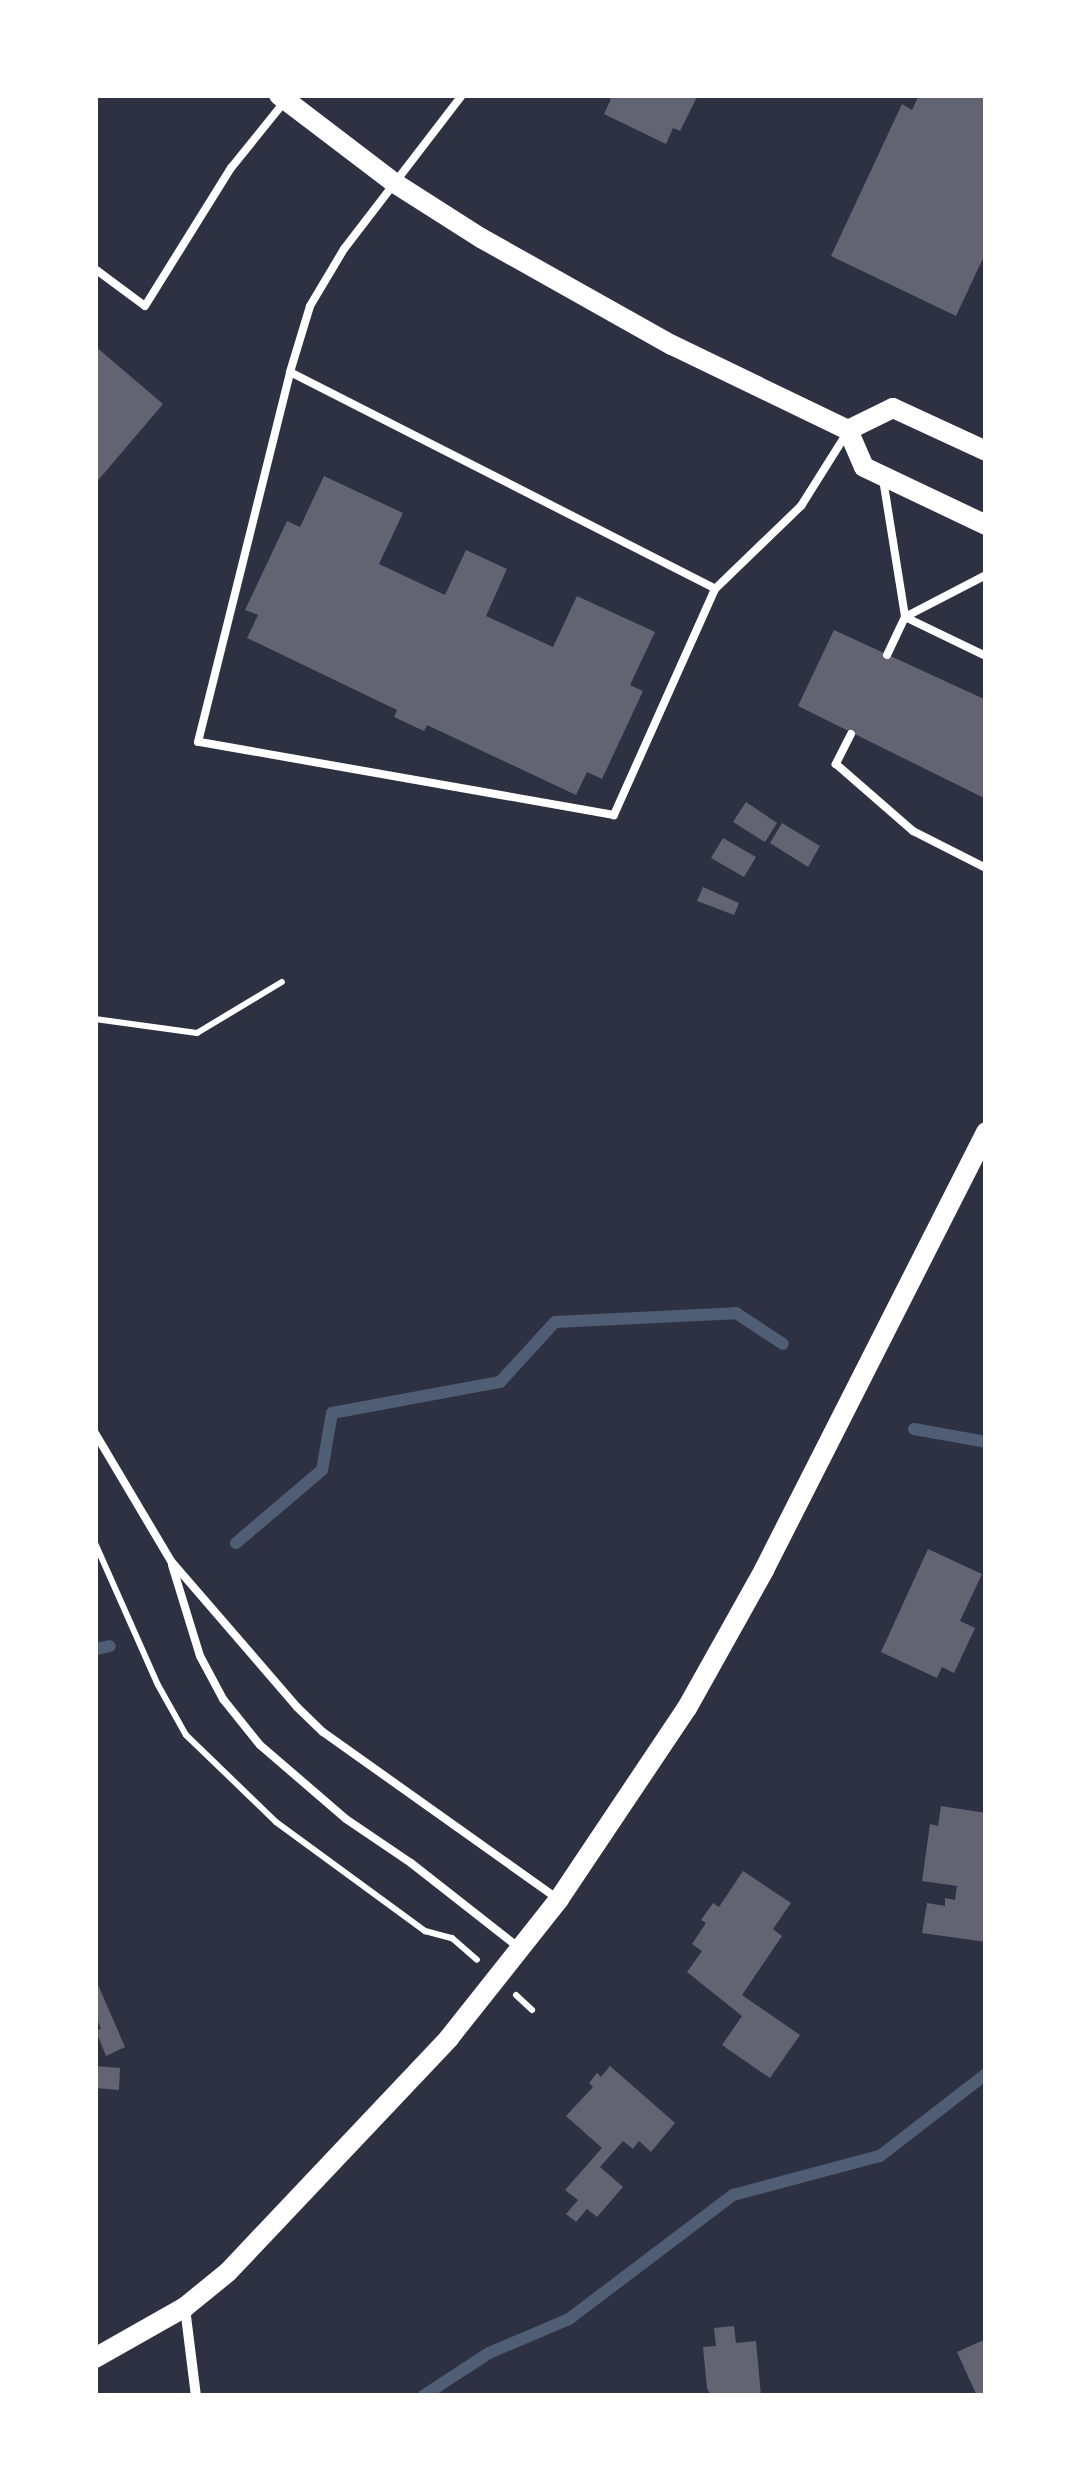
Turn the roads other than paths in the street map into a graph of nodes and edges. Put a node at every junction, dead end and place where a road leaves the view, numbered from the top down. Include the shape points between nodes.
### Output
1 (462, 95) edge
2 (283, 98) edge
3 (394, 182) junction
4 (95, 270) edge
5 (290, 372) junction
6 (848, 430) junction
7 (986, 451) edge
8 (882, 475) junction
9 (986, 525) edge
10 (986, 576) edge
11 (715, 589) junction
12 (905, 618) junction
13 (888, 655) dead end
14 (986, 656) edge
15 (851, 734) dead end
16 (986, 868) edge
17 (986, 1132) edge
18 (95, 1433) edge
19 (171, 1560) junction
20 (559, 1899) junction
21 (521, 1950) junction
22 (185, 2307) junction
23 (95, 2358) edge
24 (196, 2396) edge

1 - 3 lane
2 - 3 main road
2 - 4 lane via 145,306
3 - 5 lane via 310,306
3 - 6 main road via 564,287
5 - 11 lane
5 - 11 lane via 198,742 614,816
6 - 7 main road via 893,408
6 - 8 main road via 864,466
6 - 11 lane via 800,506
8 - 9 main road
8 - 12 lane
10 - 12 lane
12 - 13 lane
12 - 14 lane
15 - 16 lane via 836,764 913,831
17 - 20 main road via 755,1587 687,1708
18 - 19 lane
19 - 20 lane via 323,1732
19 - 21 lane via 200,1656 222,1699 260,1744
20 - 21 main road
21 - 22 main road via 364,2131 228,2272
22 - 23 main road
22 - 24 street

